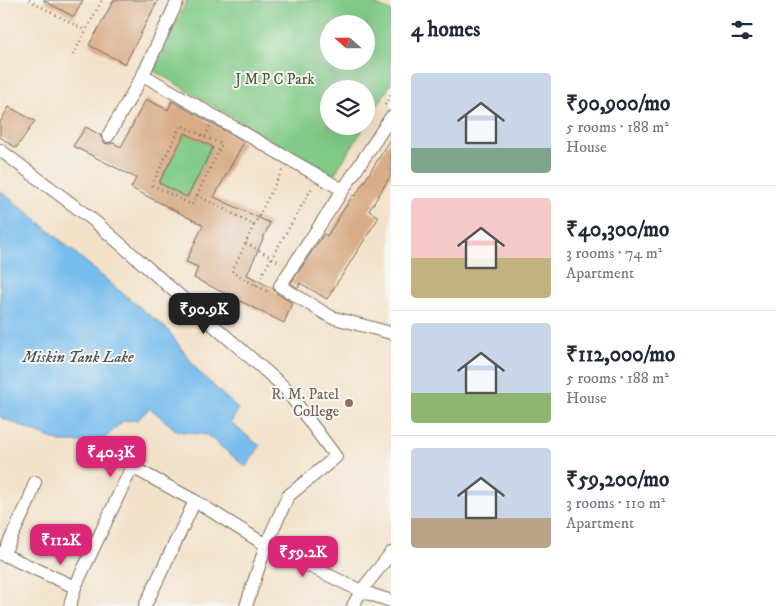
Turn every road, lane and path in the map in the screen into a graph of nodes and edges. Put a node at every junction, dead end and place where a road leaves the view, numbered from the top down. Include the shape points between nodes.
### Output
1 (29, 0) edge
2 (102, 0) edge
3 (178, 0) edge
4 (86, 31) junction
5 (73, 55) dead end
6 (143, 74) junction
7 (215, 116) junction
8 (391, 116) edge
9 (108, 136) dead end
10 (205, 136) junction
11 (0, 150) edge
12 (288, 158) junction
13 (319, 176) junction
14 (343, 190) junction
15 (197, 196) junction
16 (254, 225) junction
17 (246, 243) junction
18 (272, 258) junction
19 (290, 268) junction
20 (256, 285) junction
21 (280, 286) junction
22 (391, 333) edge
23 (35, 482) dead end
24 (195, 501) junction
25 (266, 545) junction
26 (391, 553) edge
27 (2, 554) edge
28 (75, 587) junction
29 (361, 591) junction
30 (391, 601) edge
31 (70, 606) edge
32 (145, 606) edge
33 (246, 606) edge
34 (353, 606) edge

1 - 4 path
2 - 4 path
3 - 6 street
4 - 5 path
6 - 7 street
6 - 9 street
7 - 10 path
7 - 12 street
8 - 14 street
10 - 15 path via 222,144
10 - 15 path via 181,125 152,185 192,205
11 - 25 street via 93,220 284,387 336,457 288,496
12 - 13 street
12 - 16 path
13 - 14 street
13 - 18 path
14 - 19 street
15 - 16 path
16 - 17 path
17 - 18 path
17 - 20 path via 232,272
18 - 19 path
18 - 20 path
19 - 21 street
20 - 21 path via 275,296
21 - 22 street via 331,317
23 - 27 street
24 - 25 street
24 - 28 street via 132,467
24 - 32 street
25 - 29 street
25 - 33 street
26 - 29 street
27 - 28 street
28 - 31 street
29 - 30 street
29 - 34 street

